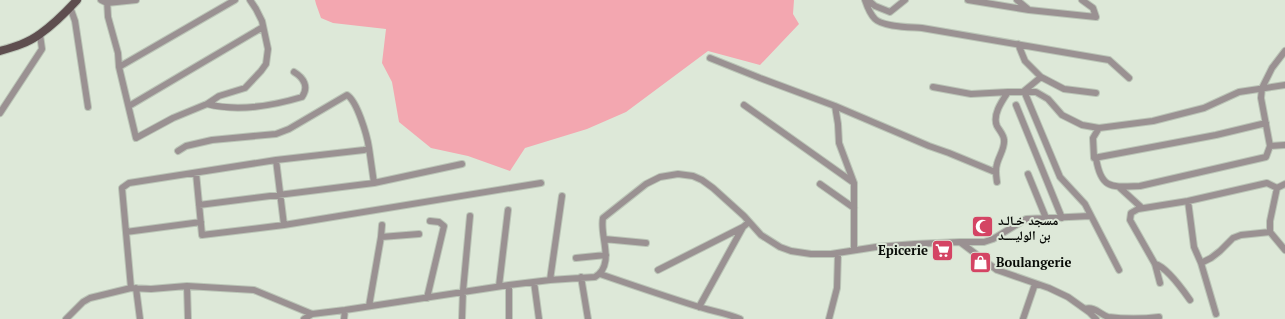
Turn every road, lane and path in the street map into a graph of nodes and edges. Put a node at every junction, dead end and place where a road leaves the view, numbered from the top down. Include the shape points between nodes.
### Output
1 (77, 0) edge
2 (136, 0) edge
3 (235, 0) edge
4 (250, 0) edge
5 (866, 0) edge
6 (906, 0) edge
7 (968, 0) edge
8 (1017, 0) edge
9 (1082, 0) edge
10 (105, 1) edge
11 (70, 7) junction
12 (1029, 10) junction
13 (263, 27) junction
14 (40, 35) junction
15 (1018, 44) junction
16 (0, 51) edge
17 (1285, 51) edge
18 (710, 58) dead end
19 (119, 67) junction
20 (294, 72) dead end
21 (1041, 77) junction
22 (1129, 78) dead end
23 (1285, 85) edge
24 (933, 87) dead end
25 (1262, 88) junction
26 (1024, 91) junction
27 (1008, 92) junction
28 (1096, 93) dead end
29 (207, 104) junction
30 (744, 105) dead end
31 (1016, 105) dead end
32 (129, 106) junction
33 (835, 106) junction
34 (88, 107) dead end
35 (0, 113) edge
36 (1266, 123) junction
37 (1099, 128) junction
38 (1285, 145) edge
39 (1270, 146) junction
40 (369, 148) junction
41 (178, 151) dead end
42 (1096, 158) junction
43 (276, 160) junction
44 (462, 164) dead end
45 (995, 172) junction
46 (196, 173) junction
47 (1028, 174) dead end
48 (997, 182) dead end
49 (374, 183) junction
50 (541, 183) dead end
51 (854, 183) junction
52 (820, 184) dead end
53 (1285, 184) edge
54 (1119, 187) junction
55 (1277, 188) junction
56 (281, 194) junction
57 (562, 196) dead end
58 (1188, 201) junction
59 (200, 205) junction
60 (854, 208) junction
61 (1142, 208) junction
62 (508, 210) dead end
63 (470, 216) dead end
64 (1090, 216) junction
65 (1046, 218) junction
66 (1062, 218) junction
67 (430, 221) dead end
68 (201, 222) junction
69 (749, 222) junction
70 (382, 224) dead end
71 (284, 225) junction
72 (743, 227) junction
73 (126, 232) junction
74 (1270, 232) junction
75 (419, 234) dead end
76 (381, 237) junction
77 (604, 239) junction
78 (960, 242) junction
79 (646, 243) dead end
80 (854, 250) junction
81 (1285, 250) edge
82 (838, 253) junction
83 (606, 255) junction
84 (576, 258) dead end
85 (1201, 263) junction
86 (1155, 264) junction
87 (658, 270) dead end
88 (1119, 270) dead end
89 (600, 274) junction
90 (581, 278) junction
91 (550, 280) junction
92 (534, 282) junction
93 (1160, 283) dead end
94 (1035, 284) junction
95 (509, 285) junction
96 (187, 286) junction
97 (499, 286) junction
98 (134, 288) junction
99 (463, 291) junction
100 (427, 298) junction
101 (1190, 300) dead end
102 (369, 306) junction
103 (699, 307) junction
104 (1085, 309) junction
105 (345, 310) junction
106 (312, 314) junction
107 (1216, 314) dead end
108 (1159, 317) dead end
109 (66, 319) edge
110 (140, 319) edge
111 (188, 319) edge
112 (304, 319) edge
113 (344, 319) edge
114 (462, 319) edge
115 (509, 319) edge
116 (539, 319) edge
117 (588, 319) edge
118 (740, 319) edge
119 (829, 319) edge
120 (1023, 319) edge
121 (1096, 319) edge

1 - 11 main road
2 - 10 street
3 - 19 street
4 - 13 street
5 - 6 street via 890,12
5 - 15 street via 876,20 894,26 922,28
7 - 12 street
8 - 12 street
9 - 12 street via 1094,8 1096,17
10 - 19 street
11 - 14 main road
11 - 34 street via 75,22
13 - 29 street via 268,49 266,64 261,71 245,88 219,96
13 - 32 street
14 - 16 main road
14 - 35 street via 42,49
15 - 21 street via 1025,61
15 - 22 street via 1109,60
17 - 25 street via 1272,68
18 - 33 street
19 - 32 street
20 - 29 street via 305,83 302,97 240,108 221,108
21 - 26 street
21 - 28 street via 1064,89
23 - 25 street
24 - 27 street via 971,94
25 - 36 street via 1261,98
25 - 37 street via 1239,92 1204,108 1152,121
26 - 27 street
26 - 37 street via 1036,92 1048,99 1062,115 1075,122
26 - 64 street via 1060,177 1085,204
27 - 45 street via 996,114 995,122 1004,139
29 - 32 street via 173,118 136,138
30 - 51 street
31 - 66 street
33 - 45 street
33 - 51 street via 839,143
36 - 39 street
36 - 42 street
37 - 42 street via 1093,138
38 - 39 street
39 - 54 street via 1266,157 1140,186
40 - 41 street via 358,112 347,95 276,134 212,140 186,146
40 - 43 street
40 - 49 street
42 - 54 street via 1099,172 1105,182
43 - 46 street
43 - 56 street
44 - 49 street
45 - 48 street
46 - 59 street
46 - 73 street via 125,185 122,188
47 - 65 street
49 - 56 street
50 - 71 street
51 - 60 street
52 - 60 street
53 - 55 street
54 - 61 street
55 - 58 street via 1267,183
55 - 74 street
56 - 59 street
56 - 71 street
57 - 91 street
58 - 61 street
58 - 85 street via 1194,247
59 - 68 street
60 - 80 street
61 - 86 street via 1131,213 1130,220
62 - 97 street
63 - 99 street
64 - 66 street
64 - 88 street
65 - 66 street
65 - 78 street via 1026,219 984,242
67 - 100 street via 439,222 444,226
68 - 71 street via 202,235
68 - 73 street
69 - 72 street
69 - 77 street via 702,180 678,174 660,177 646,184 609,212 603,218
69 - 82 street via 761,235 791,251 811,254
70 - 76 street
72 - 87 street
72 - 103 street
73 - 98 street
74 - 81 street
74 - 85 street via 1232,238 1220,251
75 - 76 street
76 - 102 street
77 - 79 street
77 - 83 street
78 - 80 street
78 - 94 street via 997,270
80 - 82 street
82 - 119 street via 837,288
83 - 84 street
83 - 89 street via 605,267
85 - 107 street
86 - 93 street
86 - 101 street via 1163,268
89 - 90 street
89 - 103 street
90 - 91 street
90 - 117 street
91 - 92 street
92 - 95 street
92 - 116 street
94 - 104 street via 1068,297
94 - 120 street
95 - 97 street
95 - 115 street
96 - 98 street
96 - 106 street via 254,290
96 - 111 street
97 - 99 street
98 - 109 street via 90,298
98 - 110 street
99 - 100 street
99 - 114 street
100 - 102 street
102 - 105 street
103 - 118 street
104 - 108 street via 1091,308 1109,317 1121,319
104 - 121 street
105 - 106 street
105 - 113 street
106 - 112 street

